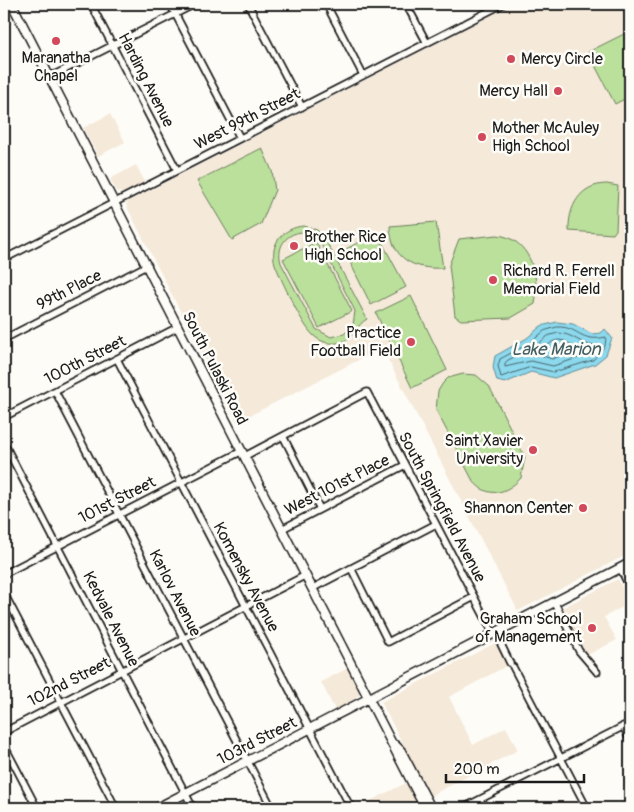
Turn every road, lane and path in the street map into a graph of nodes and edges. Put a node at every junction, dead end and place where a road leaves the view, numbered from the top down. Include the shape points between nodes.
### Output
1 (12, 4) edge
2 (91, 4) edge
3 (170, 4) edge
4 (195, 4) edge
5 (248, 4) edge
6 (326, 4) edge
7 (406, 4) edge
8 (485, 4) edge
9 (503, 4) edge
10 (489, 11) junction
11 (175, 14) junction
12 (427, 43) junction
13 (113, 46) junction
14 (363, 75) junction
15 (50, 77) junction
16 (302, 107) junction
17 (240, 138) junction
18 (177, 170) junction
19 (115, 201) junction
20 (4, 259) edge
21 (148, 265) junction
22 (178, 327) junction
23 (4, 339) edge
24 (116, 359) junction
25 (55, 391) junction
26 (367, 392) joint
27 (4, 417) edge
28 (283, 436) junction
29 (4, 443) edge
30 (243, 453) junction
31 (405, 465) junction
32 (181, 482) junction
33 (320, 509) junction
34 (119, 514) junction
35 (436, 524) junction
36 (282, 528) junction
37 (58, 546) junction
38 (630, 563) edge
39 (351, 568) junction
40 (620, 568) junction
41 (4, 574) edge
42 (306, 575) junction
43 (313, 588) junction
44 (630, 588) edge
45 (4, 593) edge
46 (474, 597) junction
47 (555, 603) junction
48 (246, 606) junction
49 (494, 634) junction
50 (183, 639) junction
51 (122, 670) junction
52 (597, 672) dead end
53 (370, 699) junction
54 (60, 702) junction
55 (630, 723) edge
56 (623, 726) junction
57 (310, 730) junction
58 (4, 732) edge
59 (630, 740) edge
60 (4, 745) edge
61 (395, 745) junction
62 (560, 759) junction
63 (248, 762) junction
64 (186, 794) junction
65 (37, 808) edge
66 (116, 808) edge
67 (157, 808) edge
68 (193, 808) edge
69 (272, 808) edge
70 (351, 808) edge
71 (425, 808) edge
72 (431, 808) edge
73 (464, 808) edge
74 (587, 808) edge

1 - 15 main road, South Pulaski Road
2 - 13 street, Harding Avenue
3 - 11 street
4 - 11 street
5 - 16 street
6 - 14 street
7 - 12 street
8 - 10 street
9 - 10 street, West 99th Street
10 - 12 street, West 99th Street
11 - 13 street
11 - 17 street
12 - 14 street, West 99th Street
13 - 15 street
13 - 18 street, Harding Avenue
14 - 16 street, West 99th Street
15 - 19 main road, South Pulaski Road
16 - 17 street, West 99th Street
17 - 18 street, West 99th Street
18 - 19 street, West 99th Street
19 - 20 street, West 99th Street
19 - 21 main road, South Pulaski Road
21 - 22 main road, South Pulaski Road
21 - 23 street, 99th Place
22 - 24 street, 100th Street
22 - 30 main road, South Pulaski Road
24 - 25 street, 100th Street
24 - 32 street, Komensky Avenue
25 - 27 street, 100th Street
25 - 34 street, Karlov Avenue
26 - 28 street, 101st Street
26 - 31 street, South Springfield Avenue
28 - 30 street, 101st Street
28 - 33 street
29 - 37 street, Kedvale Avenue
30 - 32 street, 101st Street
30 - 36 main road, South Pulaski Road
31 - 33 street, West 101st Place
31 - 35 street, South Springfield Avenue
32 - 34 street, 101st Street
32 - 48 street, Komensky Avenue
33 - 36 street, West 101st Place
34 - 37 street, 101st Street
34 - 50 street, Karlov Avenue
35 - 39 street
35 - 46 street, South Springfield Avenue
36 - 42 main road, South Pulaski Road
37 - 41 street, 101st Street
37 - 51 street, Kedvale Avenue
38 - 40 main road, 103rd Street
39 - 43 street
39 - 46 street via 388,642
40 - 44 street
40 - 47 main road, 103rd Street
42 - 43 main road, South Pulaski Road
42 - 48 street, 102nd Street
43 - 53 main road, South Pulaski Road
45 - 54 street
46 - 49 street, South Springfield Avenue
47 - 49 main road, 103rd Street
47 - 52 street via 579,651
48 - 50 street, 102nd Street
48 - 57 street, Komensky Avenue
49 - 53 main road, 103rd Street
49 - 62 street, South Springfield Avenue
50 - 51 street, 102nd Street
50 - 63 street, Karlov Avenue
51 - 54 street, 102nd Street
51 - 64 street, Kedvale Avenue
53 - 57 main road, 103rd Street
53 - 61 main road, South Pulaski Road
54 - 58 street, 102nd Street
54 - 66 street
55 - 56 street
56 - 59 street
56 - 62 street
57 - 63 main road, 103rd Street
57 - 70 street, Komensky Avenue
60 - 65 street
61 - 71 main road, South Pulaski Road via 396,754
61 - 72 main road, South Pulaski Road
62 - 73 street
62 - 74 street, South Springfield Avenue
63 - 64 main road, 103rd Street
63 - 69 street, Karlov Avenue
64 - 67 main road, 103rd Street
64 - 68 street, Kedvale Avenue

